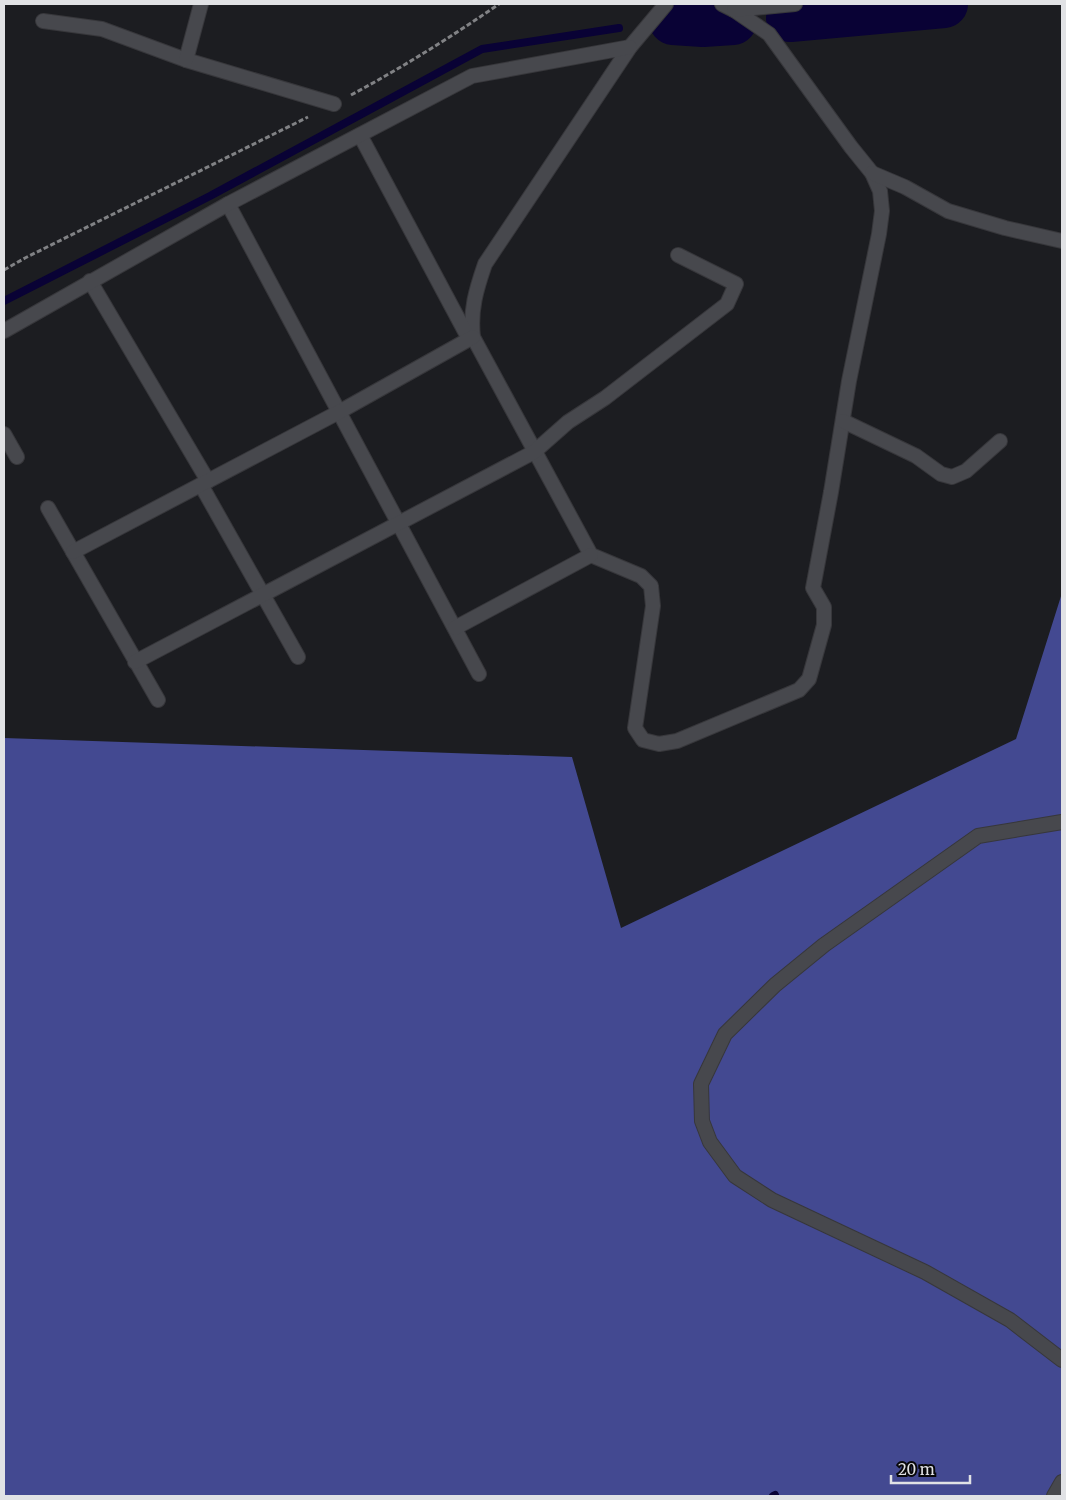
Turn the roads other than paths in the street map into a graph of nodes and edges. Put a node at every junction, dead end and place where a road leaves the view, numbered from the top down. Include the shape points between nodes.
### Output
1 (201, 4) edge
2 (666, 4) edge
3 (795, 4) edge
4 (728, 7) edge
5 (43, 21) dead end
6 (630, 47) junction
7 (186, 60) junction
8 (334, 104) road end
9 (360, 135) junction
10 (872, 173) junction
11 (228, 204) junction
12 (1062, 241) edge
13 (678, 255) dead end
14 (90, 281) junction
15 (4, 331) edge
16 (471, 338) junction
17 (339, 412) junction
18 (842, 421) junction
19 (4, 434) edge
20 (1000, 442) dead end
21 (534, 452) junction
22 (17, 457) dead end
23 (204, 483) junction
24 (48, 508) dead end
25 (399, 523) junction
26 (73, 552) junction
27 (590, 555) junction
28 (264, 594) junction
29 (455, 628) junction
30 (298, 657) dead end
31 (135, 662) junction
32 (479, 674) dead end
33 (158, 700) dead end
34 (1062, 822) edge
35 (1062, 1360) edge
36 (1062, 1482) edge
37 (1054, 1496) edge

1 - 7 street
2 - 6 street
3 - 4 street
4 - 10 street via 769,34
5 - 7 street via 102,29
6 - 9 street via 472,76
6 - 16 street via 485,264 476,291
7 - 8 street
9 - 11 street
9 - 16 street
10 - 12 street via 948,212
10 - 18 street via 880,191 882,211
11 - 14 street
11 - 17 street
13 - 21 street via 736,284 727,304 605,398 568,422
14 - 15 street
14 - 23 street
16 - 17 street
16 - 21 street
17 - 23 street
17 - 25 street
18 - 20 street via 952,477 966,471
18 - 27 street via 813,588 824,607 824,625 809,679 799,690 677,741 659,744 643,740 635,728 652,606 651,586 641,576
19 - 22 street
21 - 25 street
21 - 27 street
23 - 26 street
23 - 28 street
24 - 26 street
25 - 28 street
25 - 29 street
26 - 31 street
27 - 29 street
28 - 30 street
28 - 31 street
29 - 32 street
31 - 33 street
34 - 35 street via 978,836 824,945 774,985 725,1034 700,1084 702,1121 710,1142 735,1176 772,1200 925,1272 1010,1320
36 - 37 street

